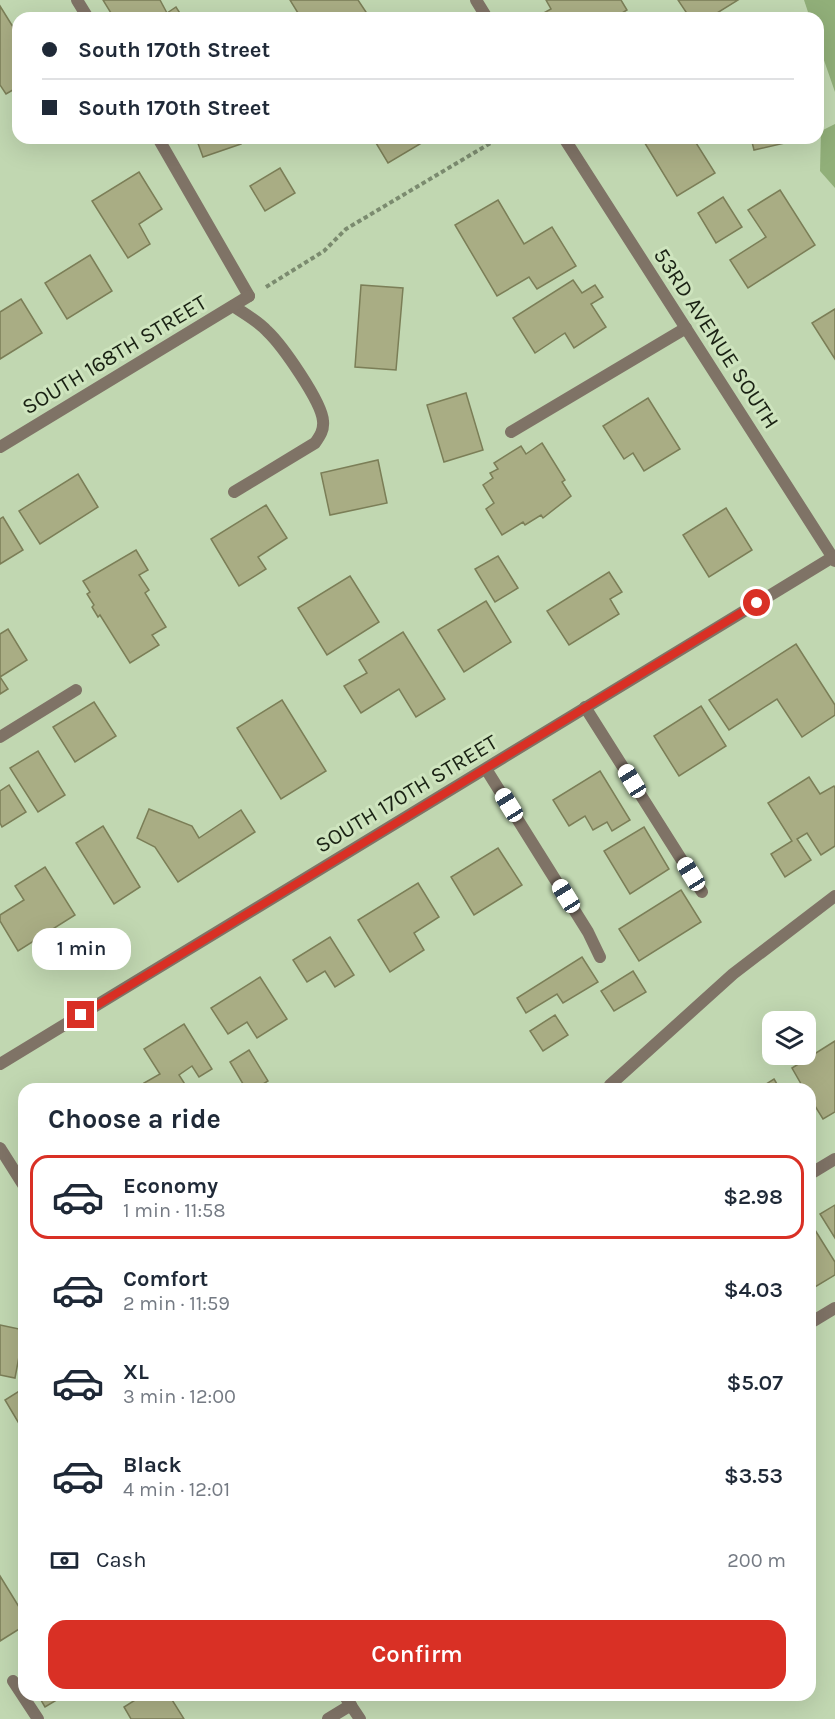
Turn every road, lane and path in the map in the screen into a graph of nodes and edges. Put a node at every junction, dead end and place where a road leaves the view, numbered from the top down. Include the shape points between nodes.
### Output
1 (161, 144) edge
2 (489, 144) edge
3 (568, 144) edge
4 (249, 296) junction
5 (233, 306) junction
6 (686, 328) junction
7 (511, 432) dead end
8 (0, 447) edge
9 (234, 492) dead end
10 (834, 559) edge
11 (76, 690) dead end
12 (585, 706) junction
13 (0, 737) edge
14 (486, 769) junction
15 (702, 892) dead end
16 (835, 896) edge
17 (600, 957) dead end
18 (0, 1064) edge
19 (612, 1083) edge
20 (0, 1148) edge
21 (835, 1159) edge
22 (816, 1170) edge
23 (18, 1176) edge
24 (835, 1308) edge
25 (816, 1319) edge
26 (14, 1681) dead end
27 (18, 1687) edge
28 (27, 1701) edge
29 (347, 1701) edge
30 (349, 1701) edge
31 (38, 1719) edge
32 (328, 1719) edge
33 (360, 1719) edge

1 - 4 street
2 - 4 path via 346,229 324,251
3 - 6 street, 53RD AVENUE SOUTH
4 - 5 street, SOUTH 168TH STREET
5 - 8 street, SOUTH 168TH STREET
5 - 9 street via 279,344 318,405 323,421 322,434 315,443
6 - 7 street
6 - 10 street, 53RD AVENUE SOUTH
10 - 12 street, SOUTH 170TH STREET
11 - 13 street
12 - 14 street, SOUTH 170TH STREET
12 - 15 street
14 - 17 street
14 - 18 street, SOUTH 170TH STREET
16 - 19 street via 734,975
20 - 23 street
21 - 22 street
24 - 25 street
26 - 27 street
28 - 31 street
29 - 32 street
30 - 33 street

